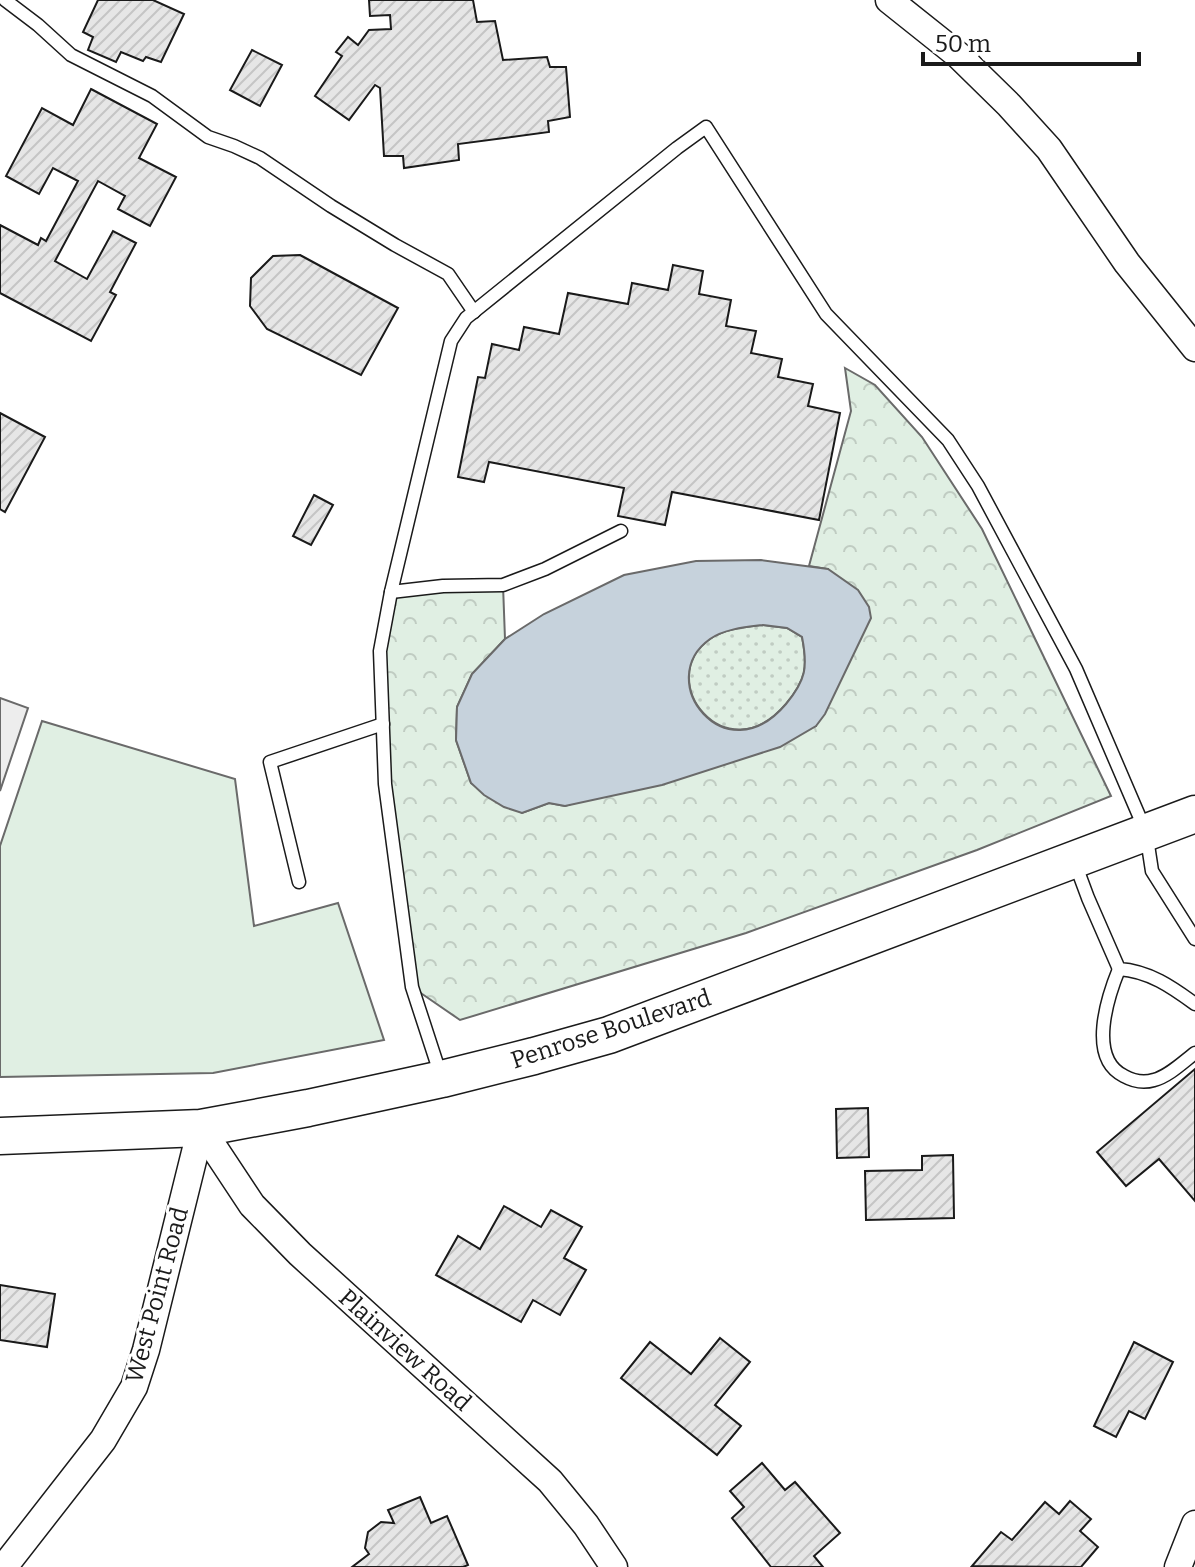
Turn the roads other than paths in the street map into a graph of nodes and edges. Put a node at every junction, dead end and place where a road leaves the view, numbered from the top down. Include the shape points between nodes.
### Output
1 (5, 0) edge
2 (889, 0) edge
3 (474, 312) junction
4 (1195, 348) edge
5 (621, 531) dead end
6 (391, 592) junction
7 (383, 724) junction
8 (1195, 814) edge
9 (1146, 832) junction
10 (1074, 860) junction
11 (299, 882) dead end
12 (1195, 939) edge
13 (1119, 969) junction
14 (1195, 1004) edge
15 (1195, 1053) edge
16 (442, 1079) junction
17 (201, 1128) junction
18 (0, 1136) edge
19 (1195, 1524) edge
20 (4, 1567) edge
21 (614, 1567) edge
22 (1178, 1567) edge

1 - 3 lane via 71,55 152,96 208,137 260,158 448,274
2 - 4 street via 958,55 1049,149 1127,263
3 - 6 lane via 451,341
3 - 9 lane via 706,127 826,314 948,440 978,486 1076,669
5 - 6 lane via 503,585
6 - 7 lane via 380,651
7 - 11 lane via 270,762
7 - 16 lane via 385,784 412,987
8 - 9 street, Penrose Boulevard
9 - 10 street, Penrose Boulevard
9 - 12 lane via 1152,871
10 - 13 lane
10 - 16 street, Penrose Boulevard via 609,1035
13 - 14 lane via 1156,979
13 - 15 lane via 1103,1037 1116,1072 1145,1082
16 - 17 street, Penrose Boulevard
17 - 18 street, Penrose Boulevard
17 - 20 street, West Point Road via 134,1387 103,1440
17 - 21 street, Plainview Road via 252,1205 550,1481
19 - 22 street

